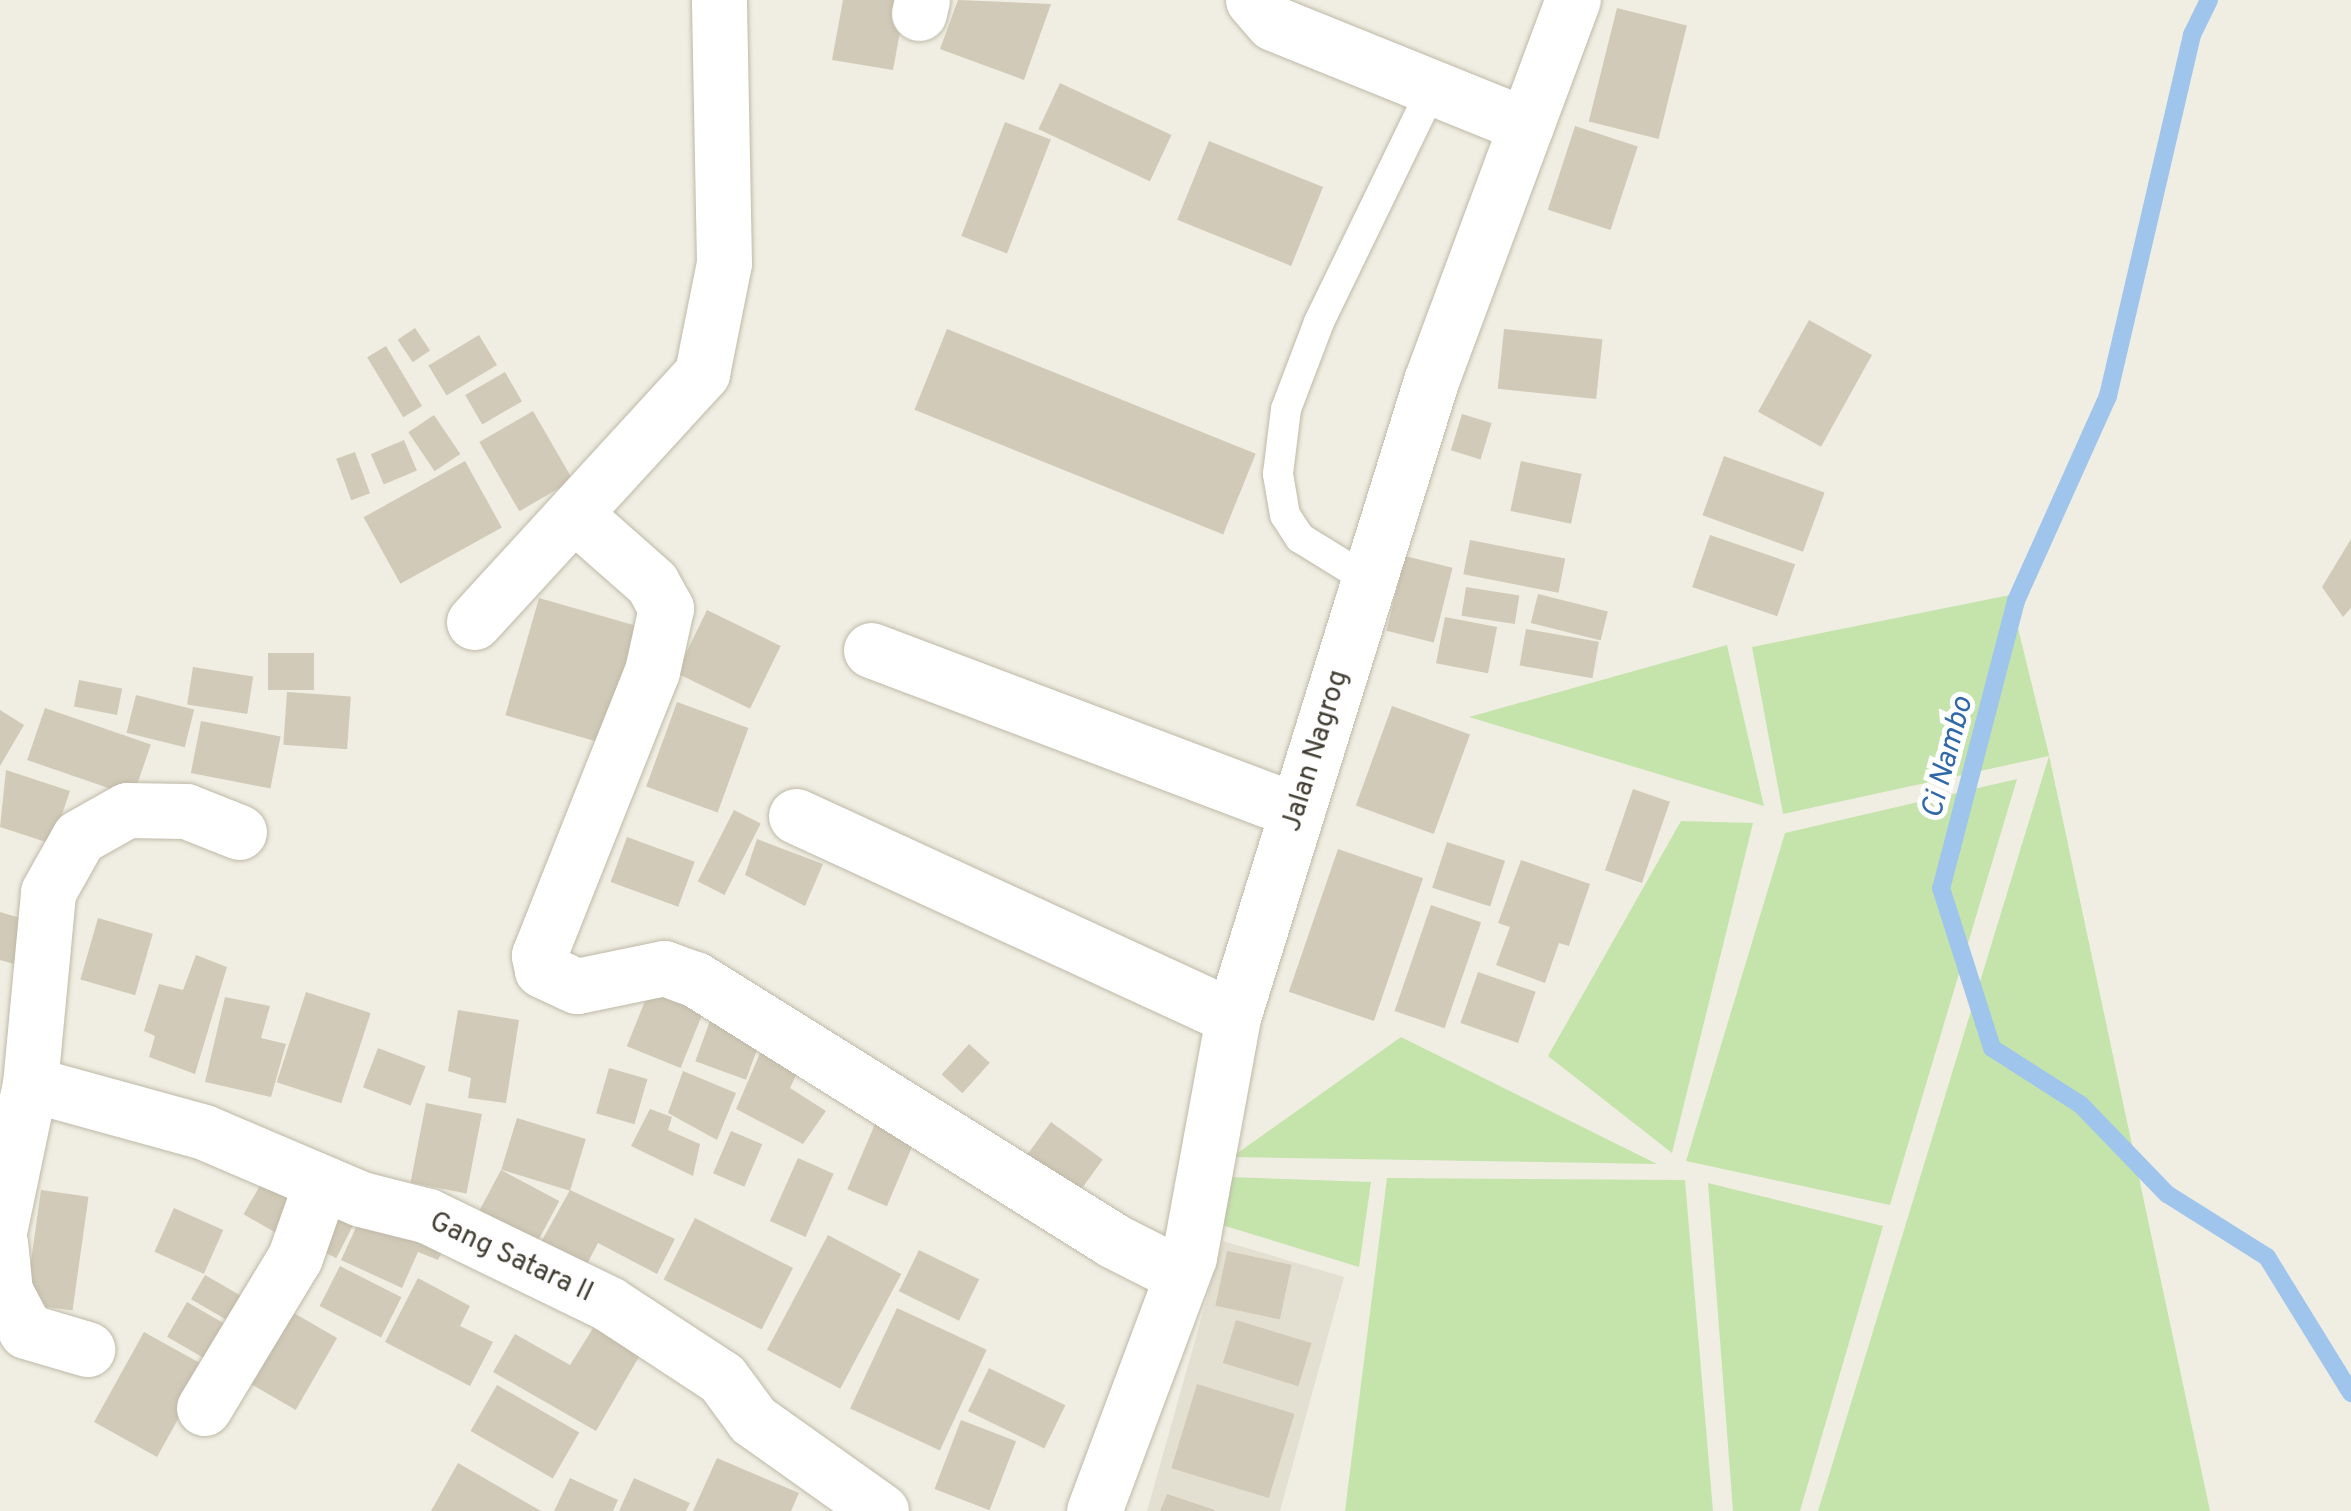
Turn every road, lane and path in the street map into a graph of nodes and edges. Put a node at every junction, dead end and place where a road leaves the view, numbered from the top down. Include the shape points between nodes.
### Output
1 (719, 0) edge
2 (1253, 0) edge
3 (1572, 0) edge
4 (1431, 91) junction
5 (1526, 125) junction
6 (575, 515) junction
7 (1370, 581) junction
8 (474, 622) dead end
9 (870, 650) dead end
10 (1296, 811) junction
11 (796, 816) dead end
12 (239, 832) dead end
13 (1232, 1017) junction
14 (30, 1084) junction
15 (321, 1183) junction
16 (0, 1227) edge
17 (0, 1242) edge
18 (1181, 1275) junction
19 (87, 1349) dead end
20 (204, 1408) dead end
21 (881, 1511) edge
22 (1094, 1511) edge

1 - 6 street via 724,263 702,373
2 - 4 street via 1273,23
3 - 5 street, Jalan Nagrog
4 - 5 street
4 - 7 lane via 1319,322 1282,441 1285,515 1320,554
5 - 7 street, Jalan Nagrog via 1431,380
6 - 8 street via 550,532
6 - 18 street via 652,583 666,608 652,671 564,883 540,956 542,970 577,986 664,968 695,979 1112,1240
7 - 10 street, Jalan Nagrog
9 - 10 street
10 - 13 street, Jalan Nagrog
11 - 13 street
12 - 14 street via 186,811 127,810 78,837 48,892
13 - 18 street, Jalan Nagrog
14 - 15 street, Gang Satara II via 204,1132
14 - 16 street
15 - 20 street via 294,1257
15 - 21 street, Gang Satara II via 428,1216 609,1304 722,1378 753,1420
17 - 19 street via 5,1291 26,1332
18 - 22 street, Jalan Nagrog

